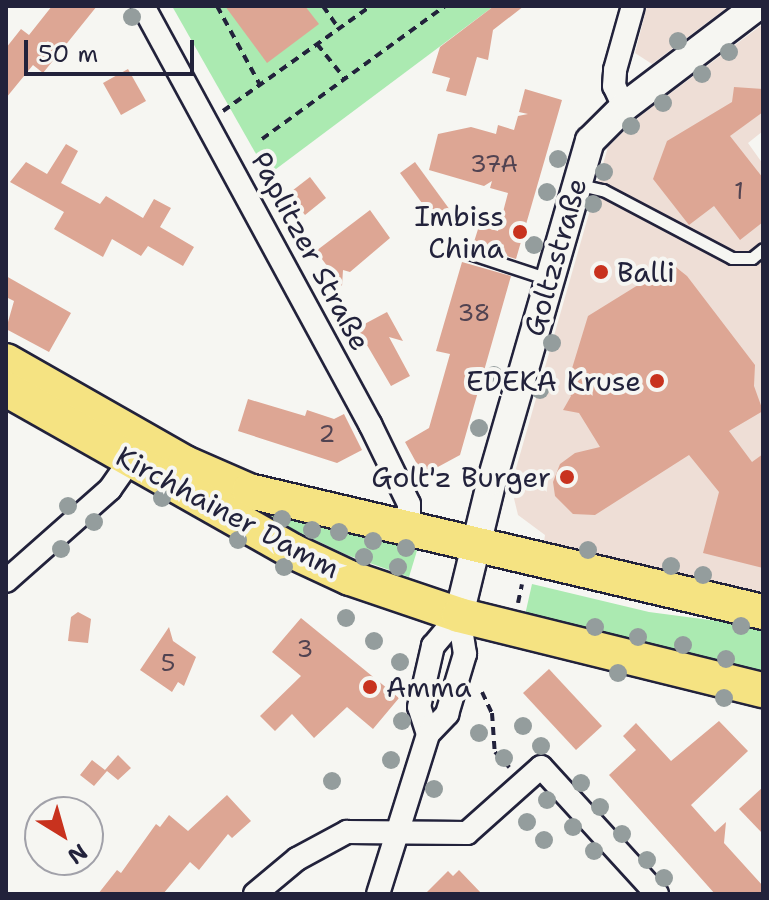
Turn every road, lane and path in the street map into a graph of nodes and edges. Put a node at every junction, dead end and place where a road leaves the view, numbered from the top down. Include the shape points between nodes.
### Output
1 (143, 6) edge
2 (217, 6) edge
3 (323, 6) edge
4 (371, 6) edge
5 (445, 6) edge
6 (633, 6) edge
7 (757, 6) edge
8 (339, 29) junction
9 (317, 44) junction
10 (345, 79) junction
11 (260, 85) junction
12 (624, 107) junction
13 (208, 122) junction
14 (262, 139) dead end
15 (576, 184) junction
16 (763, 249) edge
17 (460, 250) dead end
18 (549, 279) junction
19 (6, 361) edge
20 (6, 389) edge
21 (130, 460) junction
22 (409, 530) junction
23 (476, 547) junction
24 (6, 581) edge
25 (523, 582) dead end
26 (763, 612) edge
27 (516, 613) dead end
28 (459, 615) junction
29 (763, 690) edge
30 (482, 692) dead end
31 (428, 734) junction
32 (510, 769) dead end
33 (396, 830) junction
34 (255, 894) edge
35 (378, 894) edge
36 (657, 894) edge

1 - 13 street, Paplitzer Straße
2 - 11 path
3 - 8 path
4 - 8 path
5 - 10 path
6 - 12 street via 614,86
7 - 12 street, Goltzstraße
8 - 9 path
9 - 10 path
9 - 11 path
10 - 14 path
11 - 13 path
12 - 15 street, Goltzstraße via 590,141
13 - 22 street, Paplitzer Straße via 370,424 409,504
15 - 16 lane via 603,190 732,258 752,258
15 - 18 street, Goltzstraße
17 - 18 lane
18 - 23 street, Goltzstraße
19 - 22 main road, Kirchhainer Damm via 214,477 300,506
20 - 21 main road, Kirchhainer Damm
21 - 24 street via 110,489
21 - 28 main road, Kirchhainer Damm via 316,563
22 - 23 main road, Kirchhainer Damm
23 - 26 main road, Kirchhainer Damm
23 - 28 street, Goltzstraße
25 - 27 path
28 - 29 main road, Kirchhainer Damm
28 - 31 street via 465,654 447,714
28 - 31 street via 433,646 419,707
30 - 32 path via 492,713 495,752
31 - 33 street
33 - 34 street via 347,832 328,839
33 - 35 street
33 - 36 street via 467,833 541,767

